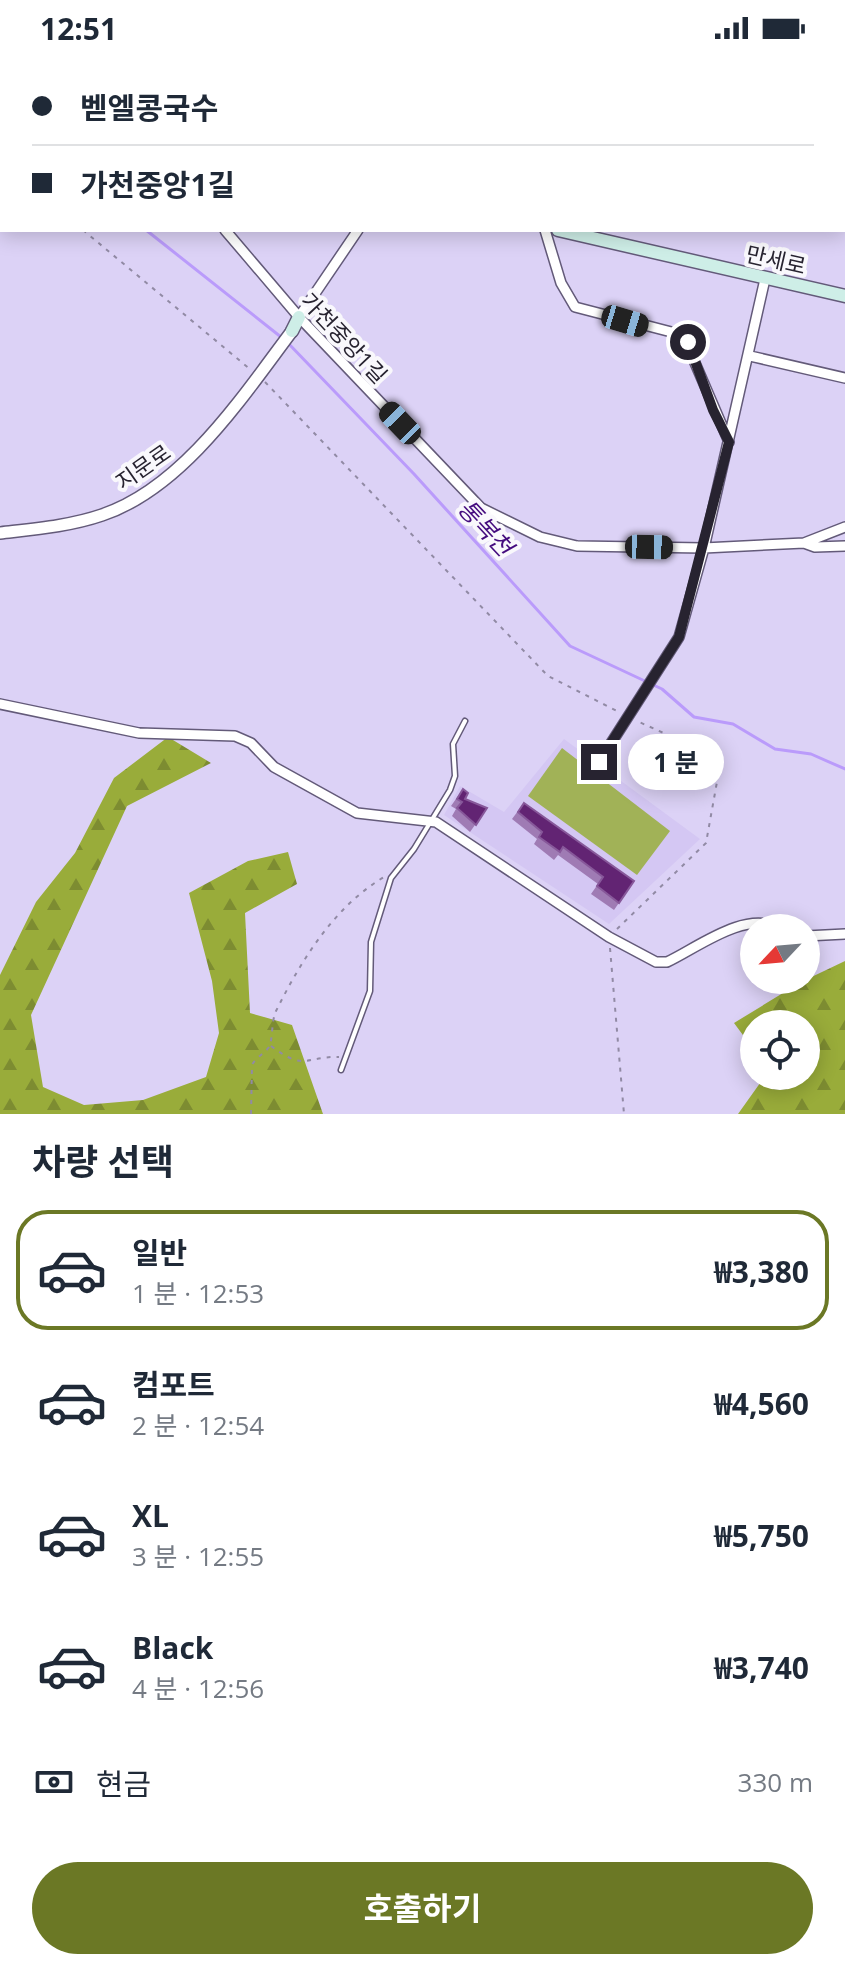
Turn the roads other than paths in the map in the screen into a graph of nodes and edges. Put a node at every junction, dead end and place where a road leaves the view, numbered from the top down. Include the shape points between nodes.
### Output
1 (227, 232) edge
2 (357, 232) edge
3 (546, 232) edge
4 (566, 232) edge
5 (765, 279) junction
6 (845, 296) edge
7 (299, 317) junction
8 (292, 331) joint
9 (750, 356) junction
10 (845, 378) edge
11 (729, 442) junction
12 (845, 527) edge
13 (0, 533) edge
14 (804, 543) junction
15 (845, 546) edge
16 (704, 548) junction
17 (0, 704) edge
18 (465, 721) dead end
19 (599, 762) dead end
20 (432, 821) junction
21 (740, 927) edge
22 (845, 934) edge
23 (820, 935) edge
24 (341, 1070) dead end

1 - 7 street, 가천중앙1길
2 - 7 street
3 - 11 street via 561,283 575,307 683,335
4 - 5 main road, 만세로
5 - 6 main road, 만세로
5 - 9 street
7 - 8 main road
7 - 16 street, 가천중앙1길 via 481,508 540,537 577,546
8 - 13 street, 지문로 via 183,466 143,495 84,521
9 - 10 street
9 - 11 street
11 - 16 street
12 - 14 street, 가천중앙1길
14 - 15 street
14 - 16 street, 가천중앙1길
16 - 19 street via 679,637
17 - 20 street via 139,733 235,736 251,743 274,767 357,813
18 - 20 lane via 453,744 455,776
20 - 21 street via 656,962 667,962
20 - 24 lane via 398,867 371,942 370,991
22 - 23 street

